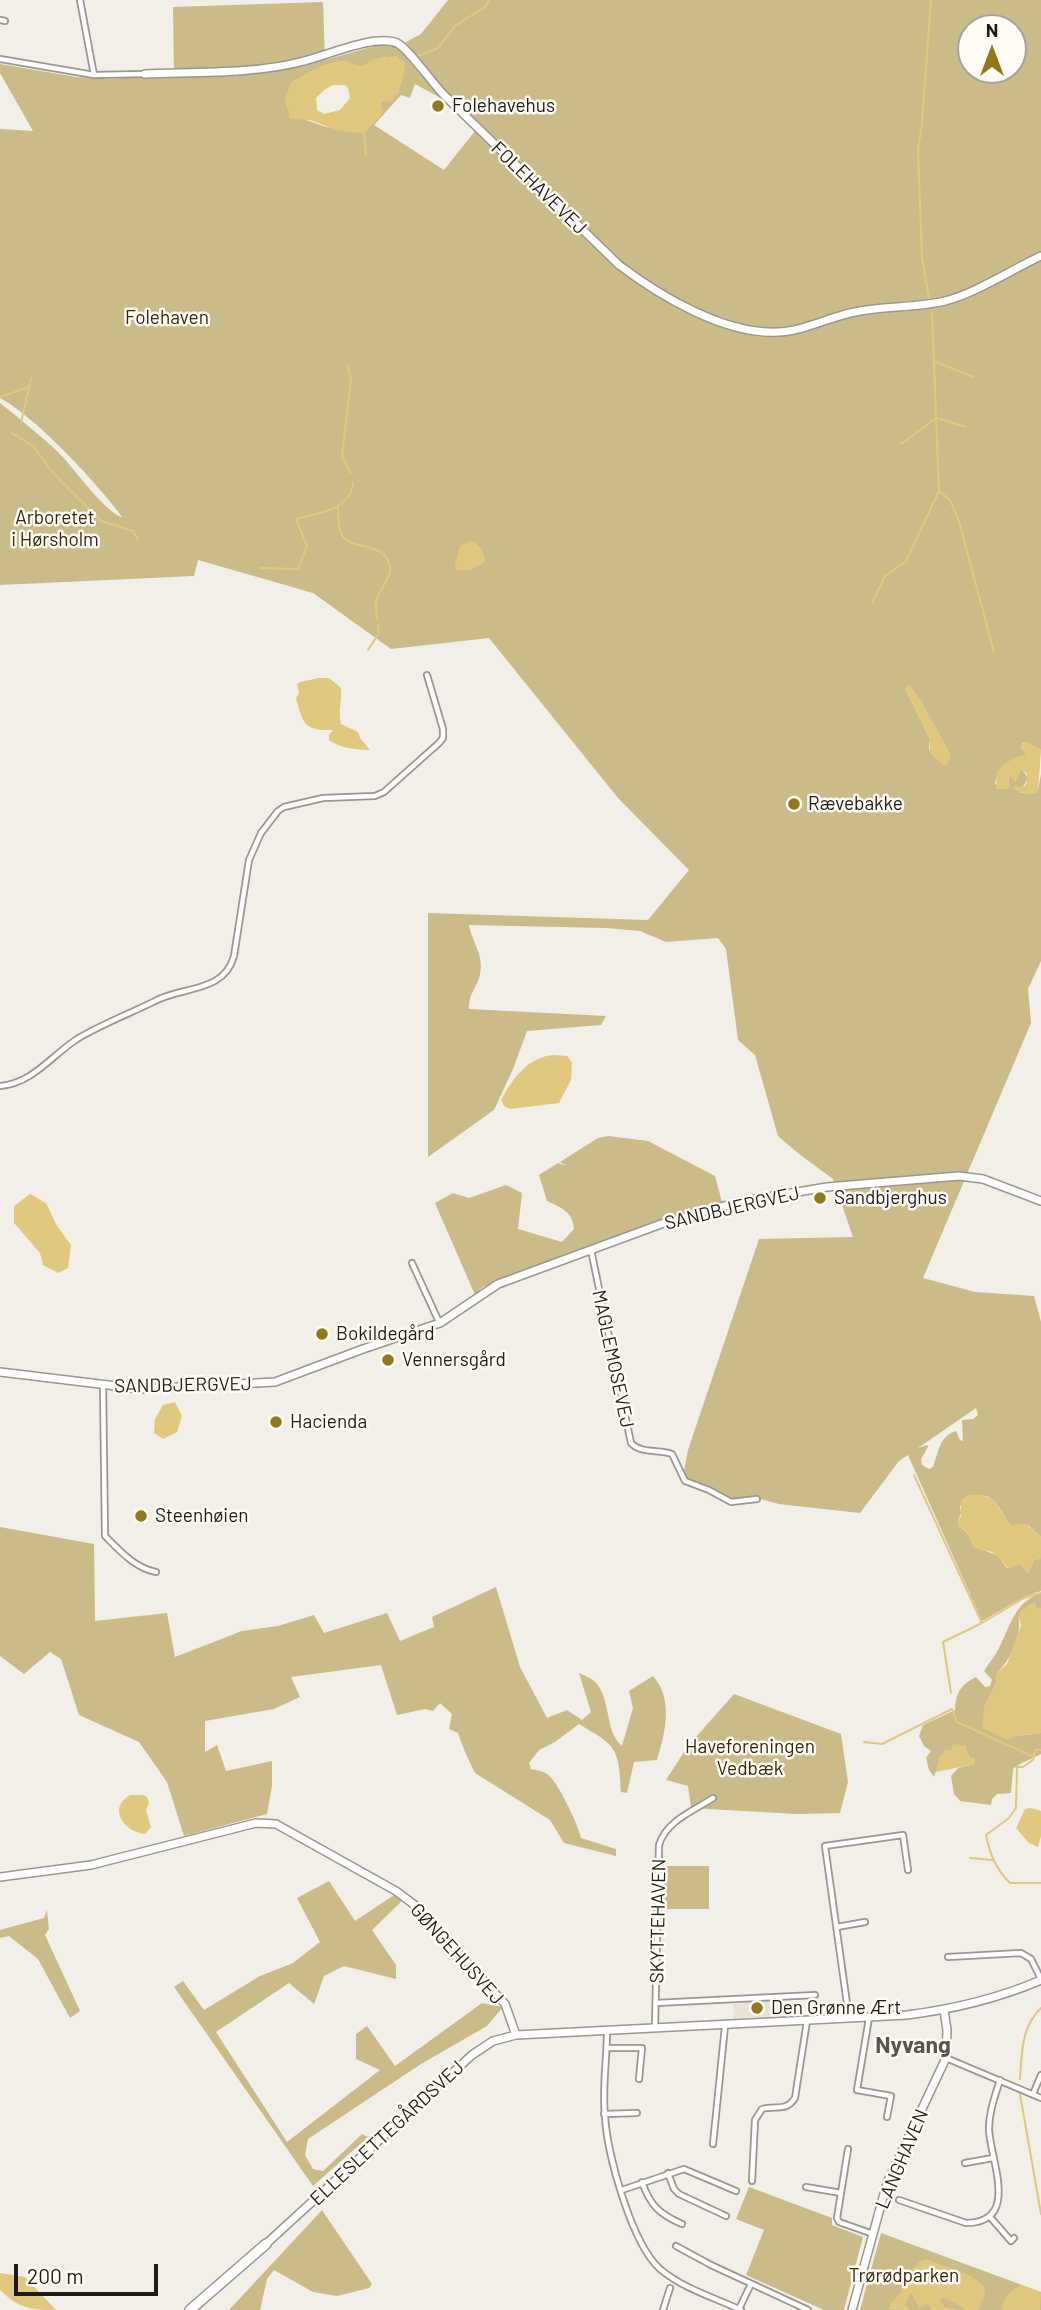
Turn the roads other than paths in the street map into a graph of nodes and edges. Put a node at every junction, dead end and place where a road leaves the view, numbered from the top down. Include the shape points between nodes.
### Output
1 (80, 0) edge
2 (0, 59) edge
3 (145, 74) joint
4 (94, 75) junction
5 (1041, 256) edge
6 (427, 675) dead end
7 (0, 1086) edge
8 (1041, 1201) edge
9 (591, 1250) junction
10 (412, 1263) dead end
11 (440, 1323) junction
12 (0, 1372) edge
13 (103, 1386) junction
14 (757, 1499) dead end
15 (156, 1572) dead end
16 (713, 1798) dead end
17 (908, 1870) dead end
18 (0, 1877) edge
19 (865, 1922) dead end
20 (837, 1927) junction
21 (948, 1957) dead end
22 (1041, 1979) edge
23 (815, 1995) dead end
24 (656, 2003) junction
25 (944, 2010) junction
26 (869, 2018) junction
27 (849, 2019) junction
28 (807, 2021) junction
29 (726, 2026) junction
30 (655, 2029) junction
31 (607, 2031) junction
32 (516, 2035) junction
33 (607, 2048) junction
34 (946, 2058) junction
35 (1041, 2075) edge
36 (639, 2080) dead end
37 (1000, 2080) junction
38 (1032, 2094) junction
39 (1041, 2098) edge
40 (637, 2113) dead end
41 (604, 2114) junction
42 (887, 2117) dead end
43 (713, 2144) dead end
44 (848, 2149) dead end
45 (993, 2158) junction
46 (965, 2163) dead end
47 (668, 2173) junction
48 (752, 2181) dead end
49 (642, 2182) junction
50 (806, 2187) dead end
51 (622, 2190) junction
52 (736, 2191) dead end
53 (841, 2193) junction
54 (899, 2200) dead end
55 (726, 2217) dead end
56 (990, 2217) junction
57 (682, 2224) dead end
58 (873, 2234) junction
59 (1014, 2238) dead end
60 (266, 2244) junction
61 (676, 2246) dead end
62 (751, 2284) junction
63 (670, 2288) dead end
64 (740, 2309) edge
65 (194, 2310) edge
66 (663, 2310) edge
67 (808, 2310) edge
68 (852, 2310) edge

1 - 4 street
2 - 4 street, FOLEHAVEVEJ via 18,66
3 - 4 street, FOLEHAVEVEJ
3 - 5 street, FOLEHAVEVEJ via 269,68 369,43 396,43 408,51 443,95 619,265 636,279 734,327 795,330 854,312 946,300
6 - 7 street via 443,734 439,743 384,792 284,807 267,822 249,860 232,966 225,975 206,986 164,995 76,1040 26,1079
8 - 9 street, SANDBJERGVEJ via 971,1176 827,1187 738,1202
9 - 11 street, SANDBJERGVEJ via 498,1284
9 - 14 street, MAGLEMOSEVEJ via 631,1443 639,1449 672,1454 685,1481 731,1503
10 - 11 street
11 - 13 street, SANDBJERGVEJ via 275,1382 186,1388
12 - 13 street, SANDBJERGVEJ
13 - 15 street via 105,1536 123,1555
16 - 24 street, SKYTTEHAVEN via 671,1825 659,1845
17 - 20 street via 903,1835 825,1846
18 - 32 street, GØNGEHUSVEJ via 91,1865 257,1823 276,1824 416,1906 505,2004
19 - 20 street
20 - 27 street
21 - 22 street via 1021,1953 1031,1959
22 - 25 street via 992,1999
23 - 24 street
24 - 30 street, SKYTTEHAVEN
25 - 26 street
25 - 34 street, LANGHAVEN
26 - 27 street
26 - 42 street via 857,2090 891,2096
27 - 28 street
28 - 29 street
28 - 48 street via 795,2098 787,2107 762,2109 755,2120
29 - 30 street
29 - 43 street
30 - 31 street
31 - 32 street
31 - 33 street
32 - 60 street, ELLESLETTEGÅRDSVEJ via 494,2041 472,2055
33 - 36 street via 642,2048
33 - 41 street
34 - 37 street
34 - 58 street, LANGHAVEN via 891,2175
35 - 38 street
37 - 38 street
37 - 45 street via 989,2116
38 - 39 street
40 - 41 street
41 - 51 street
44 - 53 street
45 - 46 street
45 - 56 street via 999,2200
47 - 49 street
47 - 52 street via 690,2170
47 - 55 street via 679,2194
49 - 51 street
49 - 57 street via 649,2202
50 - 53 street
51 - 64 street via 638,2238 653,2262 674,2279
53 - 58 street via 839,2222
54 - 56 street via 966,2222
56 - 59 street via 1011,2241
58 - 68 street, LANGHAVEN
60 - 65 highway
60 - 65 highway
61 - 62 street
62 - 64 street
62 - 67 street
63 - 66 street

